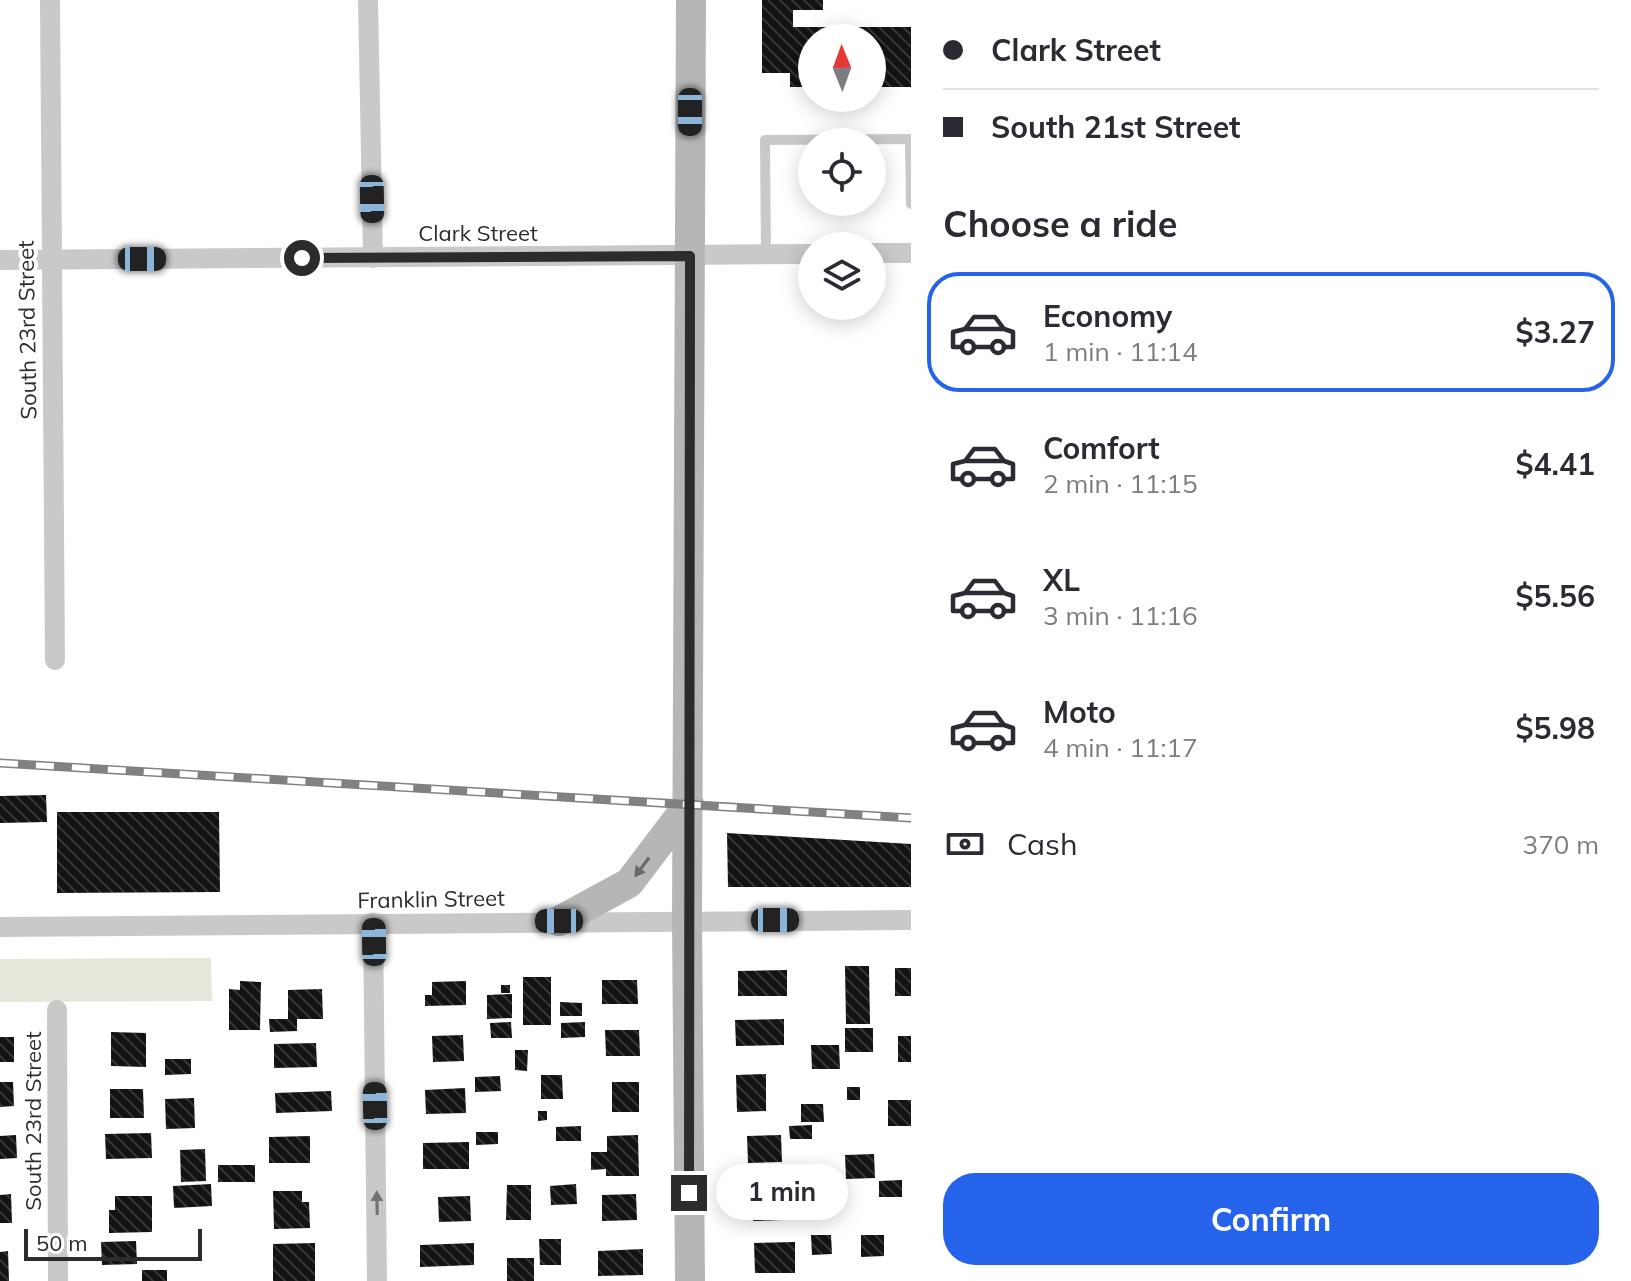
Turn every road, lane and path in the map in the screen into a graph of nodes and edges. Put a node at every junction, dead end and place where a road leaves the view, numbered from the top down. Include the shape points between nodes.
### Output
1 (50, 0) edge
2 (368, 0) edge
3 (691, 0) edge
4 (911, 204) edge
5 (886, 253) edge
6 (911, 253) edge
7 (798, 254) edge
8 (766, 255) junction
9 (690, 256) junction
10 (373, 258) junction
11 (0, 260) edge
12 (50, 260) junction
13 (55, 660) dead end
14 (689, 804) junction
15 (687, 920) junction
16 (911, 920) edge
17 (559, 921) junction
18 (373, 923) junction
19 (0, 927) edge
20 (57, 1010) dead end
21 (58, 1281) edge
22 (377, 1281) edge
23 (690, 1281) edge

1 - 12 street, South 23rd Street
2 - 10 street
3 - 9 main road
4 - 8 lane via 910,139 765,140
5 - 6 street
7 - 8 street, Clark Street
8 - 9 street, Clark Street
9 - 10 street, Clark Street
9 - 14 main road
10 - 12 street, Clark Street
11 - 12 street, Clark Street
12 - 13 street, South 23rd Street
14 - 15 main road
14 -> 17 main road via 629,883
15 - 16 street, Franklin Street
15 - 17 street, Franklin Street
15 - 23 main road
17 - 18 street, Franklin Street
18 - 19 street, Franklin Street
22 -> 18 street
20 - 21 street, South 23rd Street

